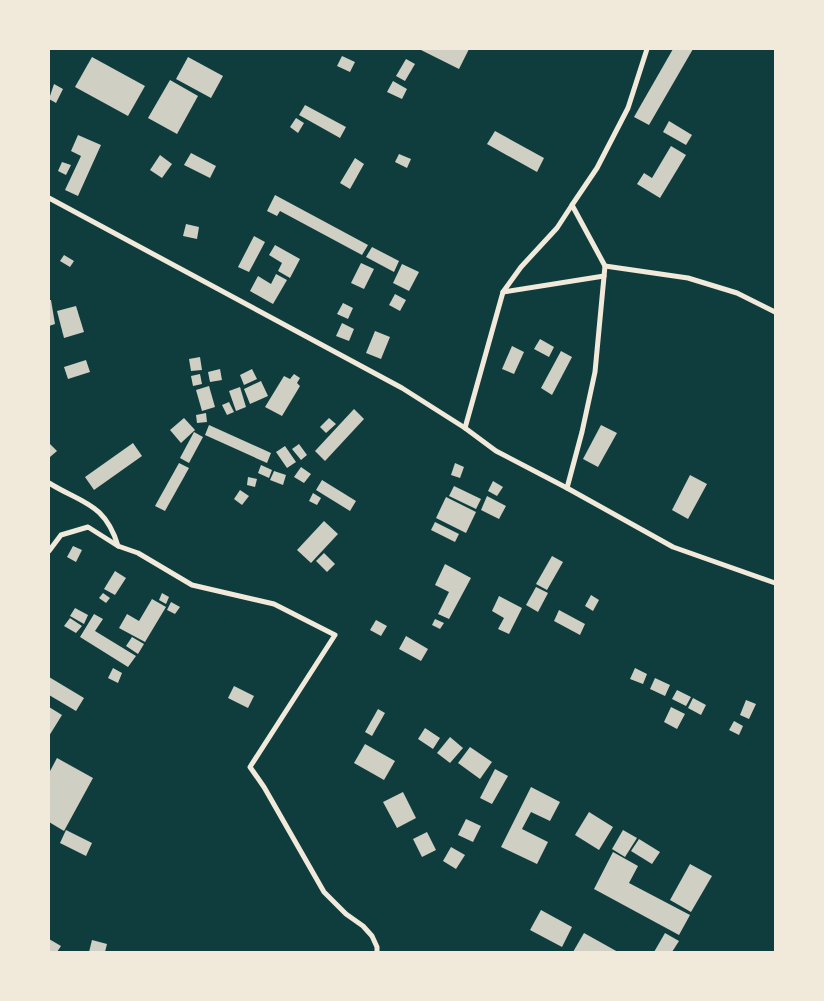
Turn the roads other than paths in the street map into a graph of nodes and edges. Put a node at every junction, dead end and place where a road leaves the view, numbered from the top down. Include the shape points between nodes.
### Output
1 (647, 49) edge
2 (49, 198) edge
3 (572, 205) junction
4 (605, 266) junction
5 (604, 276) junction
6 (502, 292) junction
7 (775, 312) edge
8 (465, 428) junction
9 (49, 483) edge
10 (566, 488) junction
11 (118, 546) junction
12 (49, 551) edge
13 (775, 583) edge
14 (377, 952) edge

1 - 3 street via 628,108 597,168
2 - 8 street via 402,388
3 - 4 street
3 - 6 street via 557,228
4 - 5 street
4 - 7 street via 688,278 737,293
5 - 6 street
5 - 10 street via 595,372
6 - 8 street
8 - 10 street via 496,451
9 - 11 street via 95,508 108,520
10 - 13 street via 673,547
11 - 12 street via 88,527 61,535
11 - 14 street via 138,553 192,585 274,604 334,635 250,767 324,892 372,936

